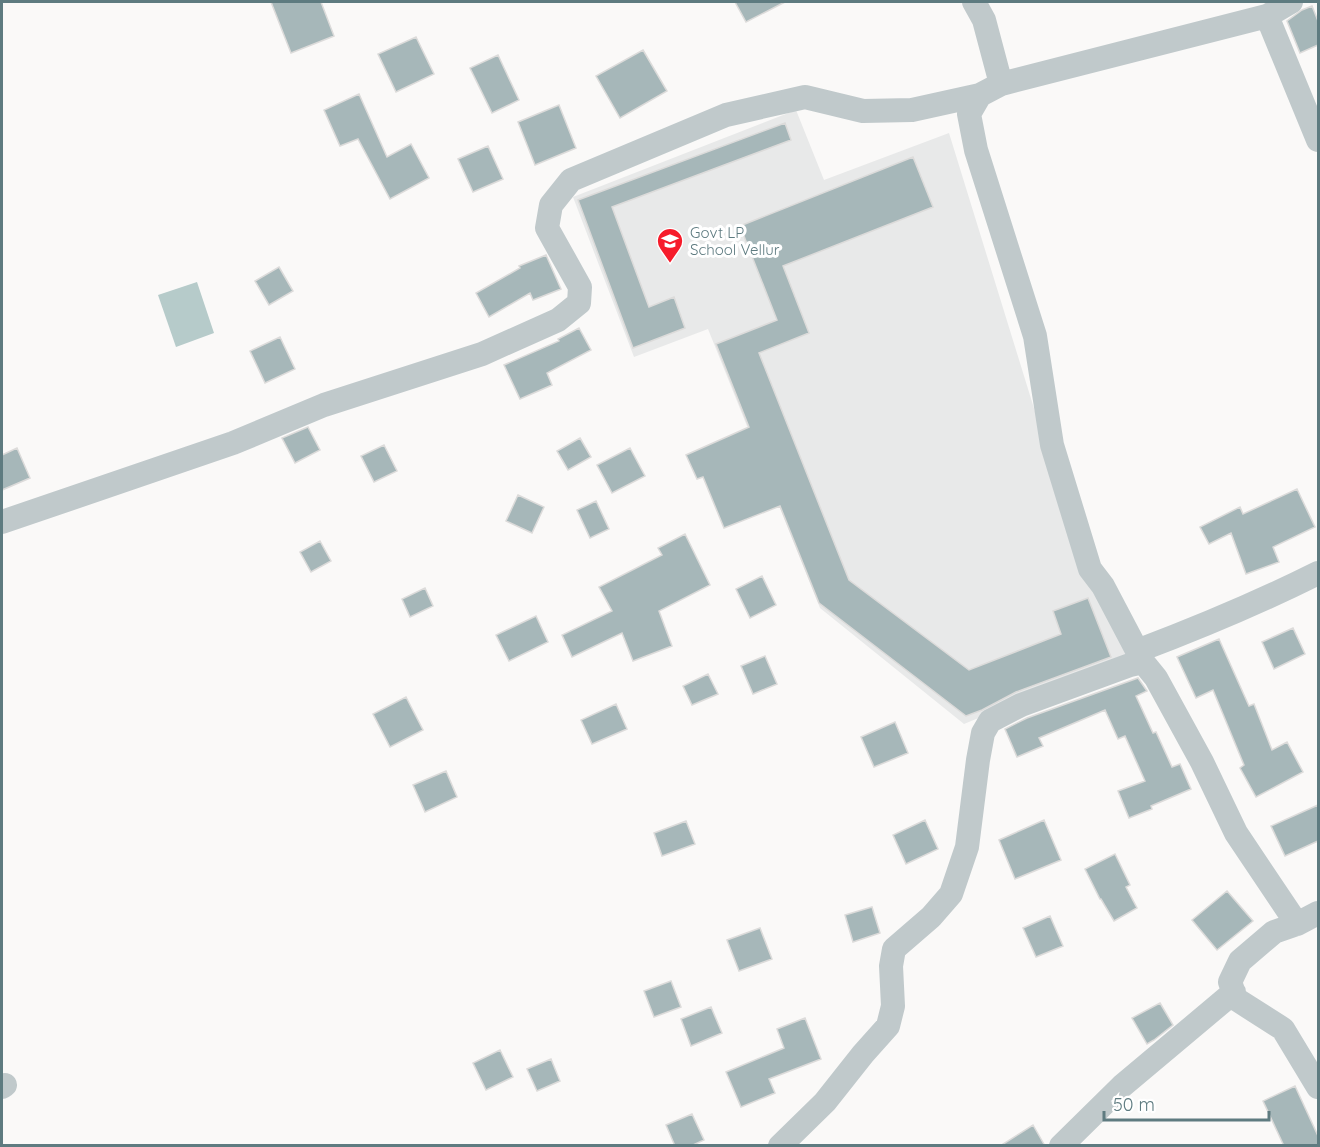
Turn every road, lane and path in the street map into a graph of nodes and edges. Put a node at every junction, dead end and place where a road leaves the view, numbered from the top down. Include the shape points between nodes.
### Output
1 (974, 2) edge
2 (1291, 2) edge
3 (1267, 16) junction
4 (1001, 84) junction
5 (980, 95) junction
6 (1318, 140) edge
7 (2, 522) edge
8 (1318, 573) edge
9 (1140, 656) junction
10 (1318, 913) edge
11 (1297, 924) junction
12 (1234, 992) junction
13 (1318, 1087) edge
14 (780, 1146) edge
15 (1061, 1146) edge

1 - 4 street via 984,20
2 - 3 street
3 - 4 street
3 - 6 street
4 - 5 street
5 - 7 street via 912,110 863,111 805,97 726,116 606,164 571,180 551,205 547,228 580,287 579,303 558,320 482,354 324,405 233,443
5 - 9 street via 969,114 976,150 1035,336 1052,444 1090,569
8 - 9 street via 1166,640
9 - 11 street via 1202,762 1236,833
9 - 14 street via 1130,664 990,721 978,760 967,847 951,894 894,949 893,1006 888,1026 825,1102
10 - 11 street
11 - 12 street via 1274,932 1240,960 1230,982
12 - 13 street via 1236,999 1283,1029
12 - 15 street via 1122,1086

